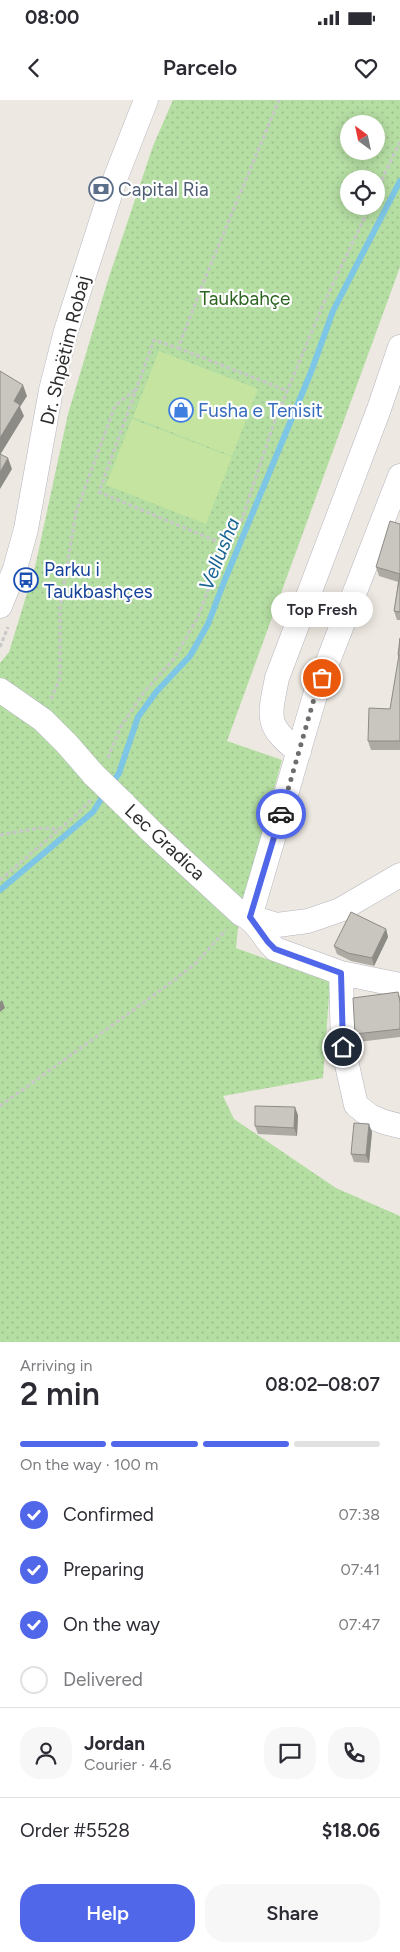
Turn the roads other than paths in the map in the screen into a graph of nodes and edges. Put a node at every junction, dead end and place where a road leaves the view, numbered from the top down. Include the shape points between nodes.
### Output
1 (146, 100) edge
2 (400, 347) edge
3 (400, 476) edge
4 (393, 517) edge
5 (0, 606) edge
6 (0, 690) edge
7 (299, 752) junction
8 (400, 875) edge
9 (246, 915) junction
10 (341, 973) junction
11 (400, 985) edge
12 (400, 1126) edge

1 - 5 street, Dr. Shpëtim Robaj via 115,179 71,314 51,390 26,529
2 - 7 street via 277,678 270,712 272,726
3 - 4 street
4 - 7 street via 371,549 316,692
6 - 9 street, Lec Gradica, bridge via 43,720 152,832
7 - 9 street
8 - 9 street via 340,910 308,920 277,925
9 - 10 street, Lec Gradica via 275,949
10 - 11 street, Lec Gradica
10 - 12 street via 343,1047 356,1106 370,1116

